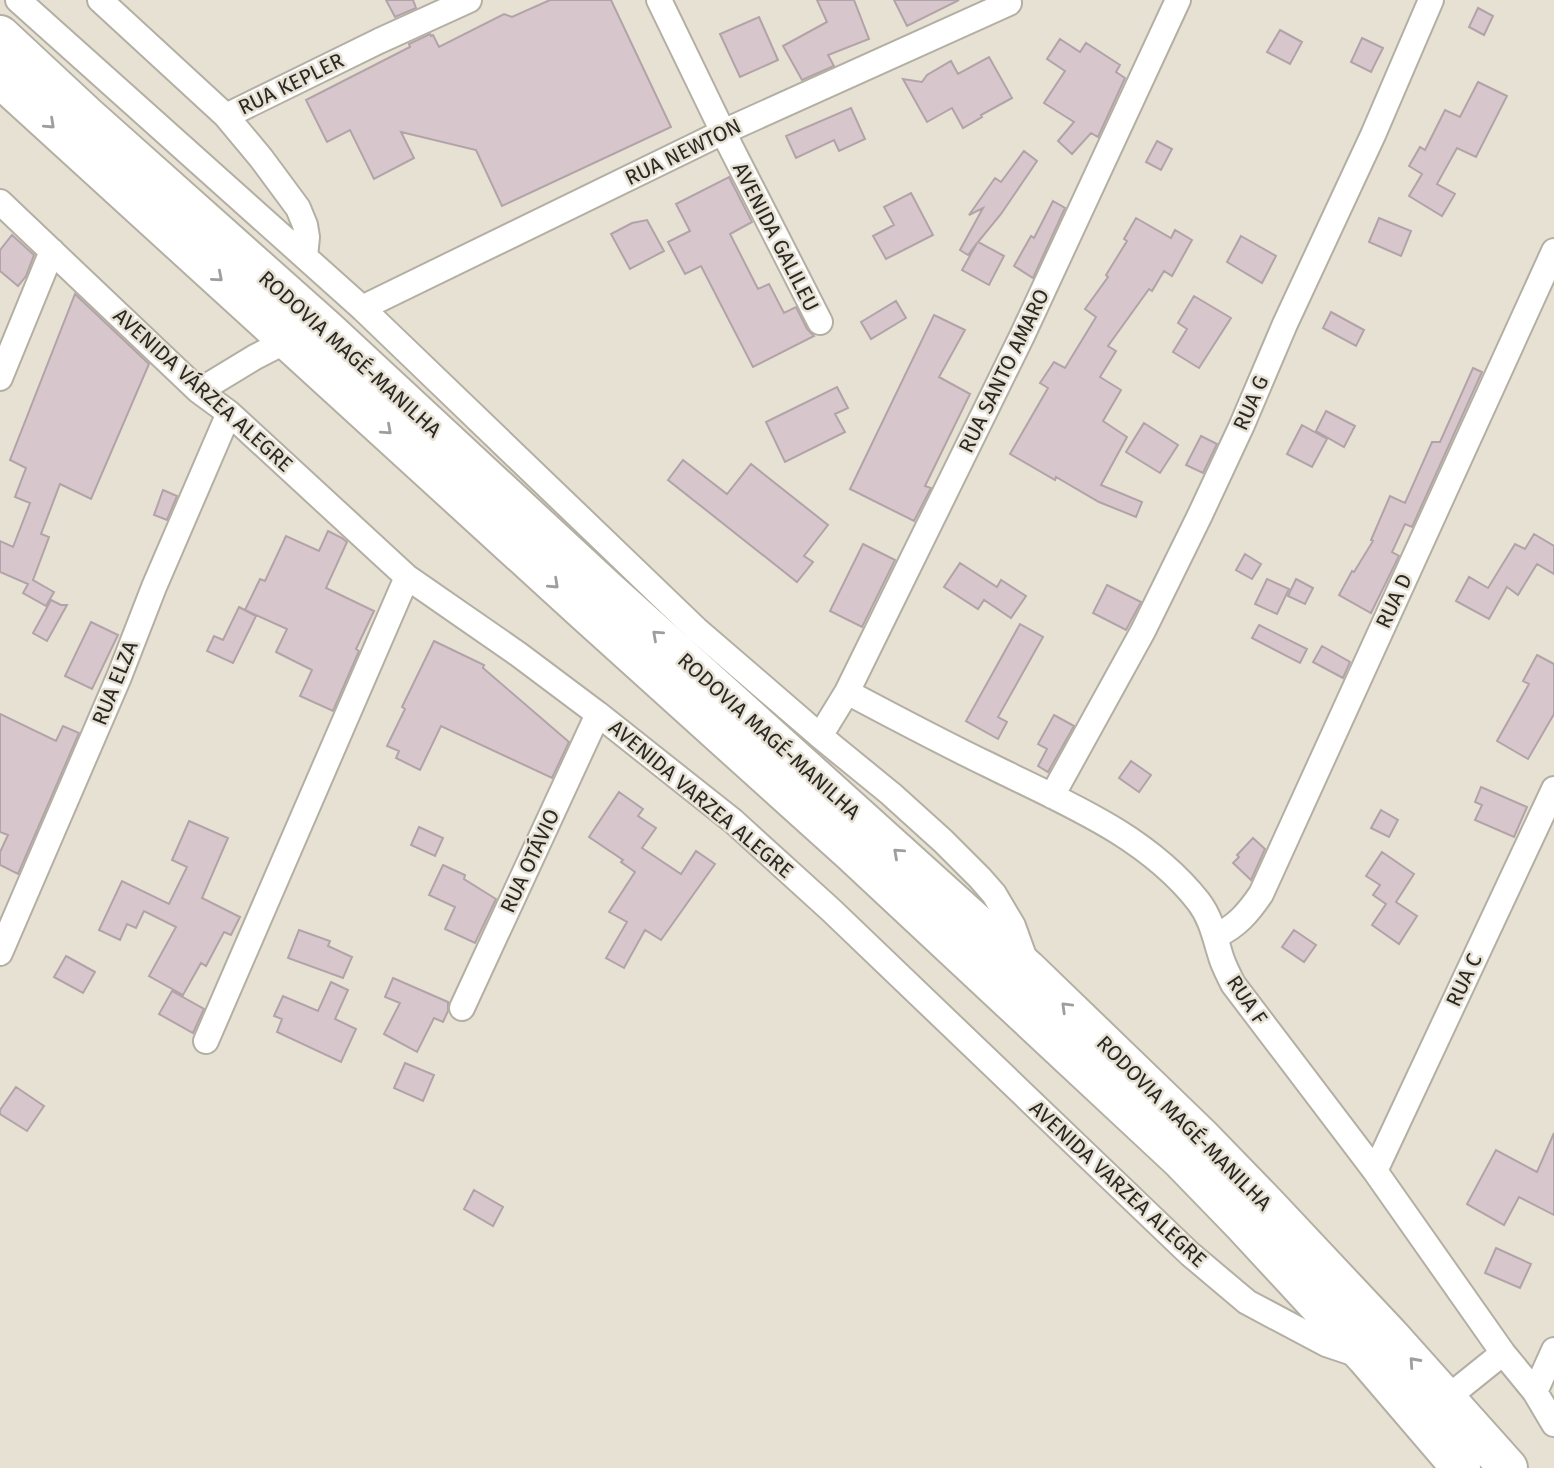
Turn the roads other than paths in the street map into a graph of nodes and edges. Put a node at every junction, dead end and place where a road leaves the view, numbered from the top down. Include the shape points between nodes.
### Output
1 (18, 0) edge
2 (100, 0) edge
3 (469, 0) edge
4 (659, 0) edge
5 (1178, 0) edge
6 (1431, 0) edge
7 (1009, 3) dead end
8 (0, 35) edge
9 (0, 78) edge
10 (226, 116) junction
11 (723, 132) junction
12 (0, 202) edge
13 (52, 251) junction
14 (1554, 251) edge
15 (305, 257) junction
16 (362, 308) junction
17 (820, 322) dead end
18 (288, 340) junction
19 (0, 379) edge
20 (198, 391) junction
21 (229, 413) junction
22 (407, 577) junction
23 (846, 692) junction
24 (598, 714) junction
25 (820, 736) junction
26 (1554, 789) edge
27 (1052, 796) junction
28 (1216, 936) junction
29 (0, 953) edge
30 (1027, 969) junction
31 (462, 1008) dead end
32 (206, 1041) dead end
33 (1375, 1171) junction
34 (1554, 1350) edge
35 (1503, 1353) junction
36 (1366, 1357) junction
37 (1535, 1392) junction
38 (1447, 1398) junction
39 (1554, 1424) edge
40 (1461, 1468) edge
41 (1508, 1468) edge

1 - 15 street
2 - 10 street
3 - 10 street, RUA KEPLER
4 - 11 street, AVENIDA GALILEU
5 - 23 street, RUA SANTO AMARO via 1022,336
6 - 27 street, RUA G via 1216,481 1143,631
7 - 11 street, RUA NEWTON
30 -> 8 highway, RODOVIA MAGÉ-MANILHA
9 -> 18 highway, RODOVIA MAGÉ-MANILHA
10 - 15 street, RUA KEPLER via 298,208 307,237
11 - 16 street, RUA NEWTON
11 - 17 street, AVENIDA GALILEU
12 - 13 street, AVENIDA VÁRZEA ALEGRE
13 - 19 street
13 - 20 street, AVENIDA VÁRZEA ALEGRE
14 - 28 street, RUA D via 1261,894 1240,921
15 - 16 street
16 - 25 street via 696,629
18 - 20 street
18 -> 36 highway, RODOVIA MAGÉ-MANILHA via 851,852 1180,1159
20 - 21 street, AVENIDA VÁRZEA ALEGRE
21 - 22 street, AVENIDA VÁRZEA ALEGRE
21 - 29 street, RUA ELZA
22 - 24 street, AVENIDA VARZEA ALEGRE
22 - 32 street
23 - 25 street, RUA SANTO AMARO
23 - 27 street, RUA F
24 - 31 street, RUA OTÁVIO
24 - 36 street, AVENIDA VARZEA ALEGRE via 782,865 1190,1254 1247,1302 1326,1344
25 - 30 street via 980,877 1013,926
26 - 33 street, RUA C
27 - 28 street, RUA F via 1116,829 1178,878 1208,916
28 - 33 street, RUA F via 1233,984
38 -> 30 highway, RODOVIA MAGÉ-MANILHA via 1202,1138
33 - 35 street, RUA F
34 - 37 street
35 - 37 street, RUA F
35 - 38 street
36 - 40 highway, RODOVIA MAGÉ-MANILHA
37 - 39 street, RUA F
38 - 41 highway, RODOVIA MAGÉ-MANILHA

